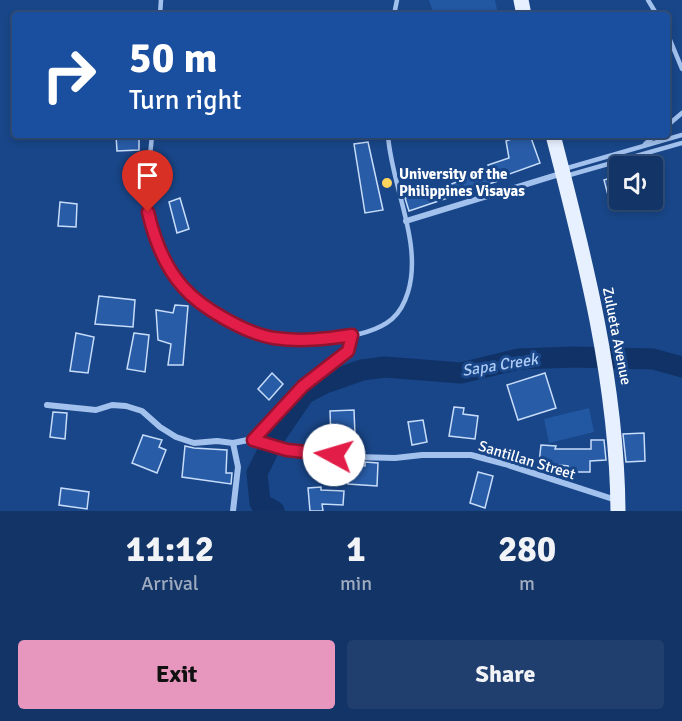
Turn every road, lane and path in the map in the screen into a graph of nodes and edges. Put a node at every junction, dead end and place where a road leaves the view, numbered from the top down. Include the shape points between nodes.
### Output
1 (670, 40) edge
2 (682, 69) edge
3 (682, 113) edge
4 (670, 123) edge
5 (682, 135) edge
6 (152, 138) edge
7 (388, 138) edge
8 (554, 138) edge
9 (652, 138) edge
10 (682, 143) edge
11 (643, 146) junction
12 (671, 146) junction
13 (563, 173) junction
14 (406, 221) junction
15 (352, 335) junction
16 (47, 405) dead end
17 (253, 440) junction
18 (233, 443) junction
19 (618, 506) edge
20 (234, 511) edge

1 - 2 lane
3 - 4 lane
5 - 11 lane
5 - 12 lane
6 - 15 lane via 148,212 162,254 184,289 234,324 258,335 307,340
7 - 14 lane
8 - 13 main road, Zulueta Avenue
9 - 11 lane
10 - 12 lane
11 - 13 lane
12 - 13 lane
13 - 14 street
13 - 19 main road, Zulueta Avenue via 600,336 613,418
14 - 15 lane via 411,256 406,300 391,320
15 - 17 street via 348,351 303,386
16 - 18 street, Santillan Street via 96,410 126,406 142,411 176,437 194,443
17 - 18 street, Santillan Street
17 - 19 street, Santillan Street via 287,450 355,457 471,455
18 - 20 street via 238,467

